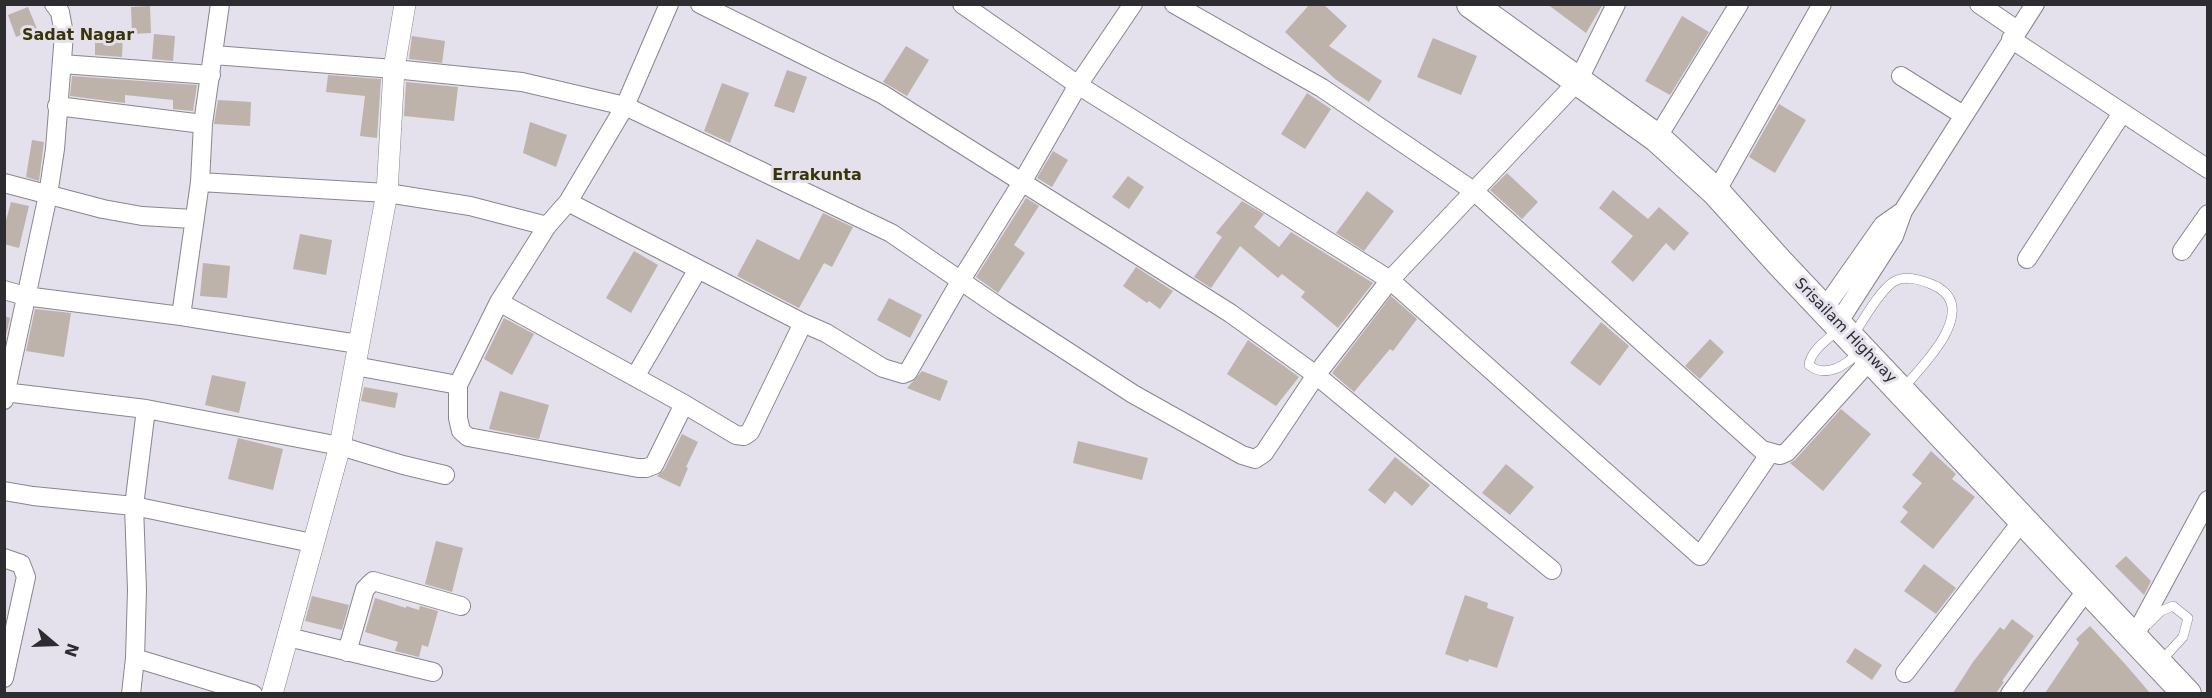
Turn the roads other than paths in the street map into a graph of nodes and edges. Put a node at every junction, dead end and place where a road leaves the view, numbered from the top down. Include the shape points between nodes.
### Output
1 (54, 4) edge
2 (220, 4) edge
3 (405, 4) edge
4 (669, 4) edge
5 (700, 4) edge
6 (962, 4) edge
7 (1133, 4) edge
8 (1174, 4) edge
9 (1471, 4) edge
10 (1616, 4) edge
11 (1739, 4) edge
12 (1822, 4) edge
13 (1979, 4) edge
14 (2035, 4) edge
15 (2014, 34) junction
16 (214, 55) junction
17 (62, 64) junction
18 (394, 69) junction
19 (211, 75) junction
20 (1901, 76) dead end
21 (1578, 81) junction
22 (1078, 85) junction
23 (57, 106) junction
24 (625, 106) junction
25 (2122, 113) junction
26 (1963, 115) junction
27 (203, 124) junction
28 (1656, 138) junction
29 (2208, 169) edge
30 (200, 182) junction
31 (4, 183) edge
32 (1021, 184) junction
33 (1474, 192) junction
34 (1716, 192) junction
35 (387, 193) junction
36 (48, 195) junction
37 (568, 202) junction
38 (2208, 214) edge
39 (193, 219) junction
40 (548, 226) junction
41 (2182, 250) dead end
42 (2027, 259) dead end
43 (698, 269) junction
44 (960, 280) junction
45 (1390, 280) junction
46 (4, 290) edge
47 (25, 296) junction
48 (499, 302) junction
49 (181, 316) junction
50 (802, 323) junction
51 (1848, 334) junction
52 (358, 344) junction
53 (355, 366) junction
54 (1316, 375) junction
55 (635, 377) junction
56 (458, 385) junction
57 (1901, 390) junction
58 (5, 394) edge
59 (684, 404) junction
60 (146, 409) junction
61 (340, 446) junction
62 (1770, 453) junction
63 (445, 475) dead end
64 (4, 491) edge
65 (2208, 500) edge
66 (134, 506) junction
67 (2022, 521) junction
68 (312, 543) junction
69 (4, 558) edge
70 (1551, 570) dead end
71 (2088, 588) junction
72 (461, 606) dead end
73 (288, 637) junction
74 (2133, 639) junction
75 (347, 652) junction
76 (135, 658) junction
77 (2158, 664) junction
78 (433, 672) dead end
79 (1905, 673) dead end
80 (4, 678) edge
81 (131, 693) edge
82 (252, 693) edge
83 (272, 693) edge
84 (2010, 693) edge
85 (2187, 693) edge

1 - 17 street via 60,12 64,34
2 - 16 street
3 - 18 street
4 - 24 street
5 - 32 street via 882,94
6 - 22 street
7 - 22 street
8 - 33 street via 1322,88
9 - 21 highway, Srisailam Highway
10 - 21 street
11 - 28 street
12 - 34 street
13 - 15 street
14 - 15 street
15 - 25 street
15 - 26 street
16 - 18 street
16 - 19 street
17 - 19 street
17 - 23 street
18 - 24 street via 522,82
18 - 35 street
19 - 27 street
20 - 26 street
21 - 28 highway, Srisailam Highway
21 - 33 street
22 - 32 street
22 - 45 street
23 - 27 street
23 - 36 street
24 - 37 street
24 - 44 street via 891,233
25 - 29 street
25 - 42 street
26 - 51 street via 1903,211
27 - 30 street
28 - 34 highway, Srisailam Highway
30 - 35 street
30 - 39 street
31 - 36 street
32 - 44 street
32 - 54 street via 1230,313
33 - 45 street
33 - 62 street via 1762,450
34 - 51 highway, Srisailam Highway
35 - 40 street via 470,206
35 - 52 street
36 - 39 street via 142,216
36 - 47 street
37 - 40 street
37 - 43 street
38 - 41 street
39 - 49 street
40 - 48 street
43 - 50 street
43 - 55 street
44 - 50 street via 912,366 903,374 883,368
44 - 54 street via 1133,394 1249,458 1264,453
45 - 54 street
45 - 62 street via 1700,556
46 - 47 street
47 - 49 street
47 - 58 street
48 - 55 street
48 - 56 street
49 - 52 street
50 - 59 street via 750,432 736,435
51 - 57 highway, Srisailam Highway
51 - 57 lane via 1894,281 1915,279 1947,293 1953,305 1949,326
51 - 62 street via 1787,452
52 - 53 street
53 - 56 street
53 - 61 street
54 - 70 street
55 - 59 street
56 - 59 street via 458,418 461,431 468,437 638,468 654,465
57 - 67 highway, Srisailam Highway
58 - 60 street
60 - 61 street
60 - 66 street
61 - 63 street
61 - 68 street
64 - 66 street
65 - 74 street
66 - 68 street
66 - 76 street
67 - 71 highway, Srisailam Highway
67 - 79 street
68 - 73 street
69 - 80 street via 21,564 26,577
71 - 74 highway, Srisailam Highway
71 - 84 street
72 - 75 street via 374,581 365,589
73 - 75 street
73 - 83 street
74 - 77 highway, Srisailam Highway
74 - 77 lane via 2161,611 2173,606 2188,618 2183,637
75 - 78 street
76 - 81 street
76 - 82 street
77 - 85 highway, Srisailam Highway

